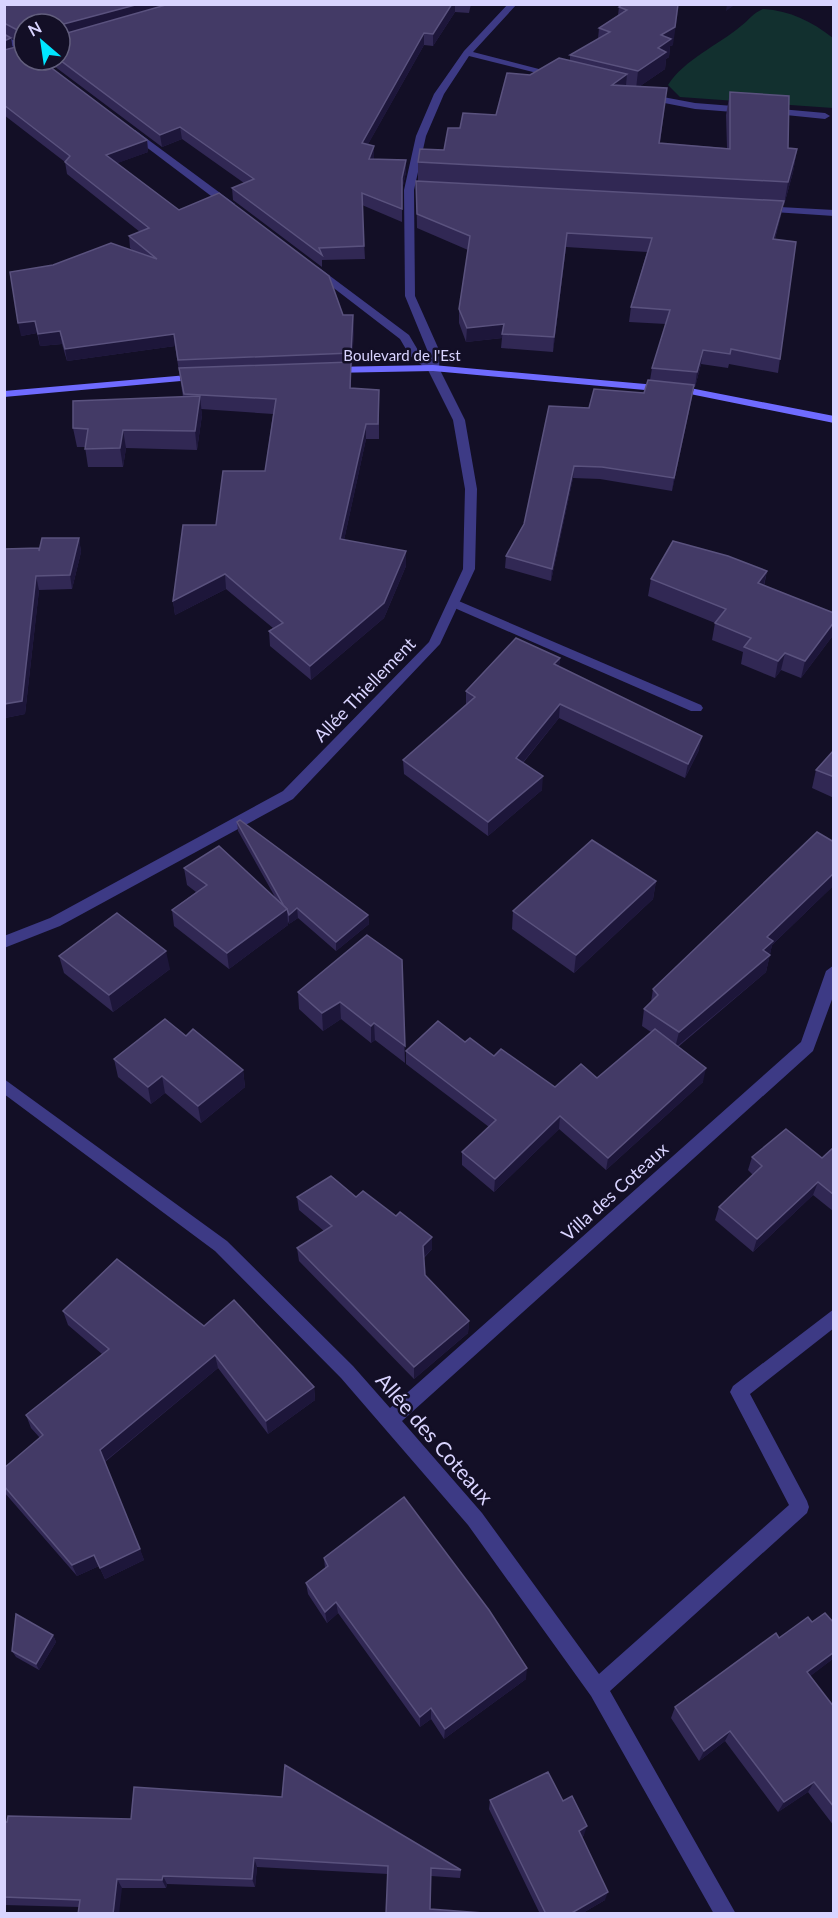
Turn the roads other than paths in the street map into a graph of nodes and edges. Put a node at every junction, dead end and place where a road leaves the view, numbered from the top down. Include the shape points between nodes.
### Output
1 (513, 4) edge
2 (467, 53) junction
3 (568, 78) edge
4 (636, 94) edge
5 (825, 116) dead end
6 (122, 124) edge
7 (750, 208) edge
8 (834, 213) edge
9 (245, 217) edge
10 (302, 259) edge
11 (433, 368) junction
12 (313, 371) edge
13 (209, 376) edge
14 (4, 394) edge
15 (834, 420) edge
16 (454, 603) junction
17 (696, 708) dead end
18 (4, 942) edge
19 (834, 971) edge
20 (4, 1085) edge
21 (834, 1317) edge
22 (389, 1421) junction
23 (598, 1689) junction
24 (726, 1914) edge

1 - 2 street, Allée Thiellement
2 - 3 street
2 - 11 street, Allée Thiellement via 439,94 426,125 414,190 410,297 434,352
4 - 5 street via 695,106
6 - 9 street
7 - 8 street
10 - 11 street via 405,337 414,354
11 - 12 street, Boulevard de l'Est
11 - 15 street, Boulevard de l'Est via 690,391
11 - 16 street, Allée Thiellement via 459,420 471,489 469,569
13 - 14 street
16 - 17 street
16 - 18 street, Allée Thiellement via 434,644 288,795 55,922
19 - 22 street, Villa des Coteaux via 807,1046
20 - 22 street, Allée des Coteaux via 221,1246 347,1372
21 - 23 street via 739,1392 800,1508
22 - 23 street, Allée des Coteaux via 475,1519
23 - 24 street, Allée des Coteaux

